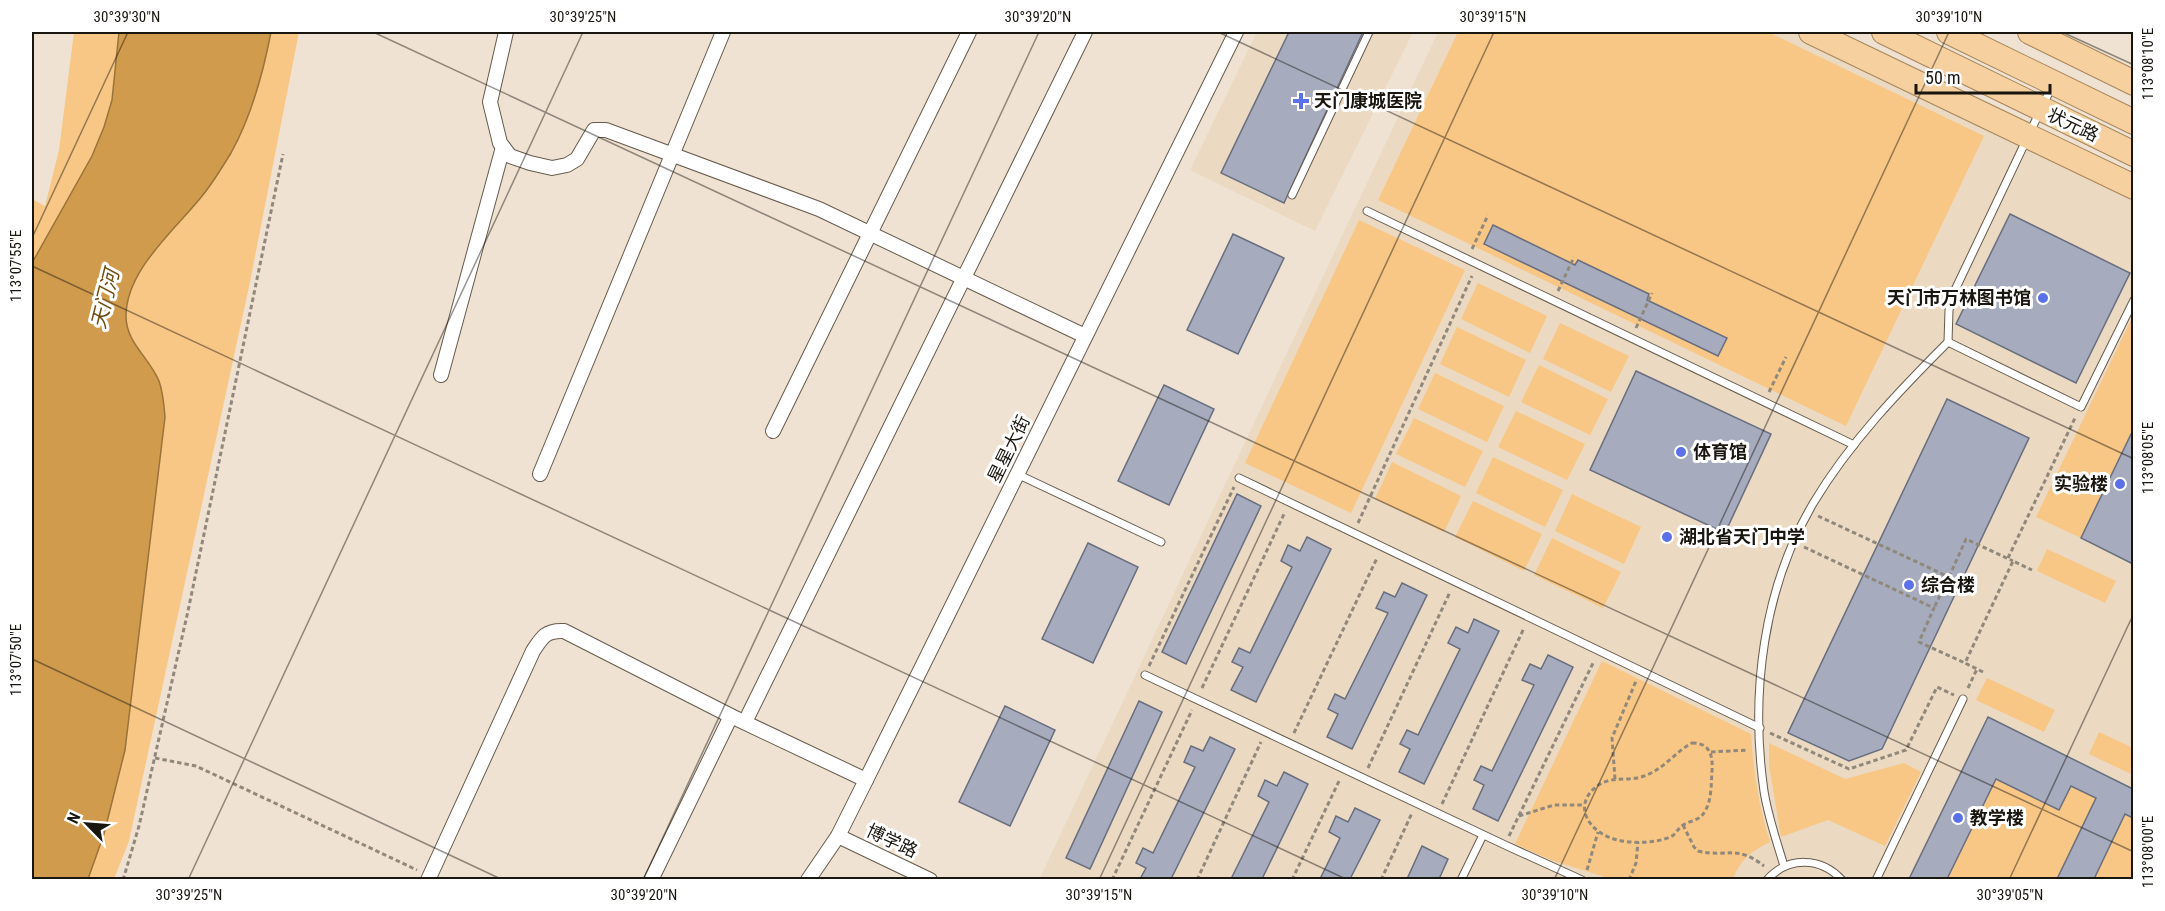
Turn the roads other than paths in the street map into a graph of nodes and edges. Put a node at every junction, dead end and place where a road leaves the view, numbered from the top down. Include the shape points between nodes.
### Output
1 (506, 32) edge
2 (723, 32) edge
3 (969, 32) edge
4 (1084, 32) edge
5 (1236, 32) edge
6 (1370, 32) edge
7 (1810, 32) edge
8 (1884, 32) edge
9 (1948, 32) edge
10 (2030, 32) edge
11 (2133, 83) edge
12 (2054, 84) junction
13 (2041, 110) junction
14 (2133, 122) edge
15 (2029, 136) junction
16 (503, 147) junction
17 (672, 154) junction
18 (2133, 154) edge
19 (2133, 187) edge
20 (1292, 195) dead end
21 (1367, 211) dead end
22 (869, 234) junction
23 (963, 278) junction
24 (2133, 300) edge
25 (1085, 336) junction
26 (1948, 342) junction
27 (441, 375) dead end
28 (773, 431) dead end
29 (1854, 445) junction
30 (540, 474) dead end
31 (1017, 474) junction
32 (1239, 478) road end
33 (1161, 542) dead end
34 (1145, 675) road end
35 (1963, 699) road end
36 (731, 716) junction
37 (745, 722) junction
38 (1760, 728) junction
39 (866, 780) junction
40 (1483, 835) junction
41 (838, 836) junction
42 (1784, 866) junction
43 (432, 878) edge
44 (651, 879) edge
45 (808, 879) edge
46 (930, 879) edge
47 (1461, 879) edge
48 (1582, 879) edge
49 (1767, 879) edge
50 (1842, 879) edge
51 (1876, 879) edge

1 - 16 street via 490,102
2 - 17 street
3 - 22 street
4 - 23 street
5 - 25 street, 星星大街
6 - 20 lane
7 - 15 highway
8 - 13 highway, 状元路
9 - 12 highway, 状元路
10 - 11 highway
12 - 13 lane
12 - 14 highway, 状元路
13 - 15 lane
13 - 18 highway, 状元路
15 - 19 highway
15 - 26 lane via 1954,292
16 - 17 street via 510,156 552,168 577,159 594,130 606,130
16 - 27 street
17 - 22 street via 819,209
17 - 30 street
21 - 29 lane
22 - 23 street
22 - 28 street
23 - 25 street
23 - 37 street
24 - 26 lane via 2081,407
25 - 31 street, 星星大街
26 - 29 lane
29 - 38 lane via 1809,511 1777,588 1761,668
31 - 33 lane
31 - 39 street, 星星大街
32 - 38 lane
34 - 40 lane
35 - 51 lane
36 - 37 street
36 - 43 street via 564,631 552,630 533,651
36 - 44 street
37 - 39 street
38 - 42 lane via 1764,793
39 - 41 street, 星星大街
40 - 47 lane
40 - 48 lane
41 - 45 street, 星星大街
41 - 46 street, 博学路
42 - 49 lane
42 - 50 lane via 1815,863

